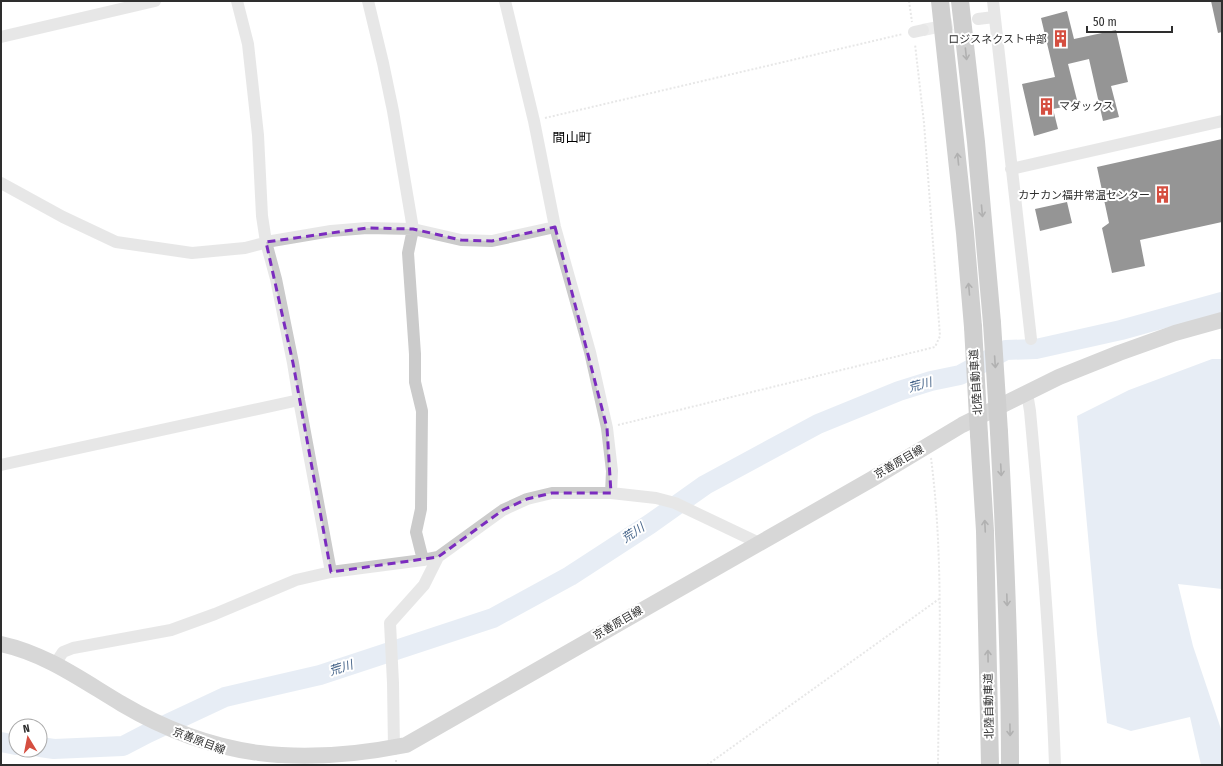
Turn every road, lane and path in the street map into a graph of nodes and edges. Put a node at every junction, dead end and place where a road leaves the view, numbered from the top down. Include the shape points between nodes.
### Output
1 (155, 1) edge
2 (237, 1) edge
3 (368, 1) edge
4 (505, 1) edge
5 (909, 1) edge
6 (960, 1) edge
7 (993, 1) edge
8 (940, 4) edge
9 (994, 17) junction
10 (978, 19) tunnel mouth
11 (919, 31) junction
12 (1, 37) edge
13 (534, 121) junction
14 (1222, 121) edge
15 (1011, 170) junction
16 (1, 183) edge
17 (555, 227) junction
18 (413, 229) junction
19 (266, 242) junction
20 (1222, 320) edge
21 (1031, 339) dead end
22 (1027, 393) junction
23 (299, 400) junction
24 (607, 428) junction
25 (929, 445) junction
26 (1, 465) edge
27 (611, 493) junction
28 (759, 543) junction
29 (438, 557) junction
30 (423, 560) junction
31 (331, 572) junction
32 (939, 599) junction
33 (1, 644) edge
34 (55, 664) junction
35 (394, 749) junction
36 (707, 765) edge
37 (938, 765) edge
38 (990, 765) edge
39 (1010, 765) edge
40 (1055, 765) edge

1 - 12 street
2 - 19 street via 248,44
3 - 18 street via 393,111
4 - 13 street
5 - 11 path
6 -> 39 highway, 北陸自動車道, bridge via 992,323 1005,532
7 - 9 street
38 -> 8 highway, 北陸自動車道, bridge via 985,531 972,327 964,218
9 - 10 street
9 - 15 street
11 - 13 path
11 - 24 path via 940,336 935,347
13 - 17 street
14 - 15 street
15 - 21 street
16 - 19 street via 116,242 192,253 244,248
17 - 18 street via 492,241 461,240
17 - 24 street via 590,352
18 - 19 street via 367,228 331,231
18 - 30 street via 408,253 415,354 414,382 422,411 421,509 416,532
19 - 23 street via 276,279
20 - 22 main road, 京善原目線 via 1119,353
22 - 25 main road, 京善原目線 via 962,425
22 - 40 street via 1043,549
23 - 26 street
23 - 31 street
24 - 27 street via 612,471
25 - 28 main road, 京善原目線
25 - 32 path via 935,486
27 - 28 street via 676,503
27 - 29 street via 552,493 527,499 503,510
28 - 35 main road, 京善原目線 via 406,745
29 - 30 street
29 - 35 street via 424,585 390,622
30 - 31 street
31 - 34 street via 296,580 170,630 73,648 64,652
32 - 36 path
32 - 37 path
33 - 34 main road, 京善原目線 via 36,654
34 - 35 main road, 京善原目線 via 152,721 225,752 258,759 295,762 330,761

